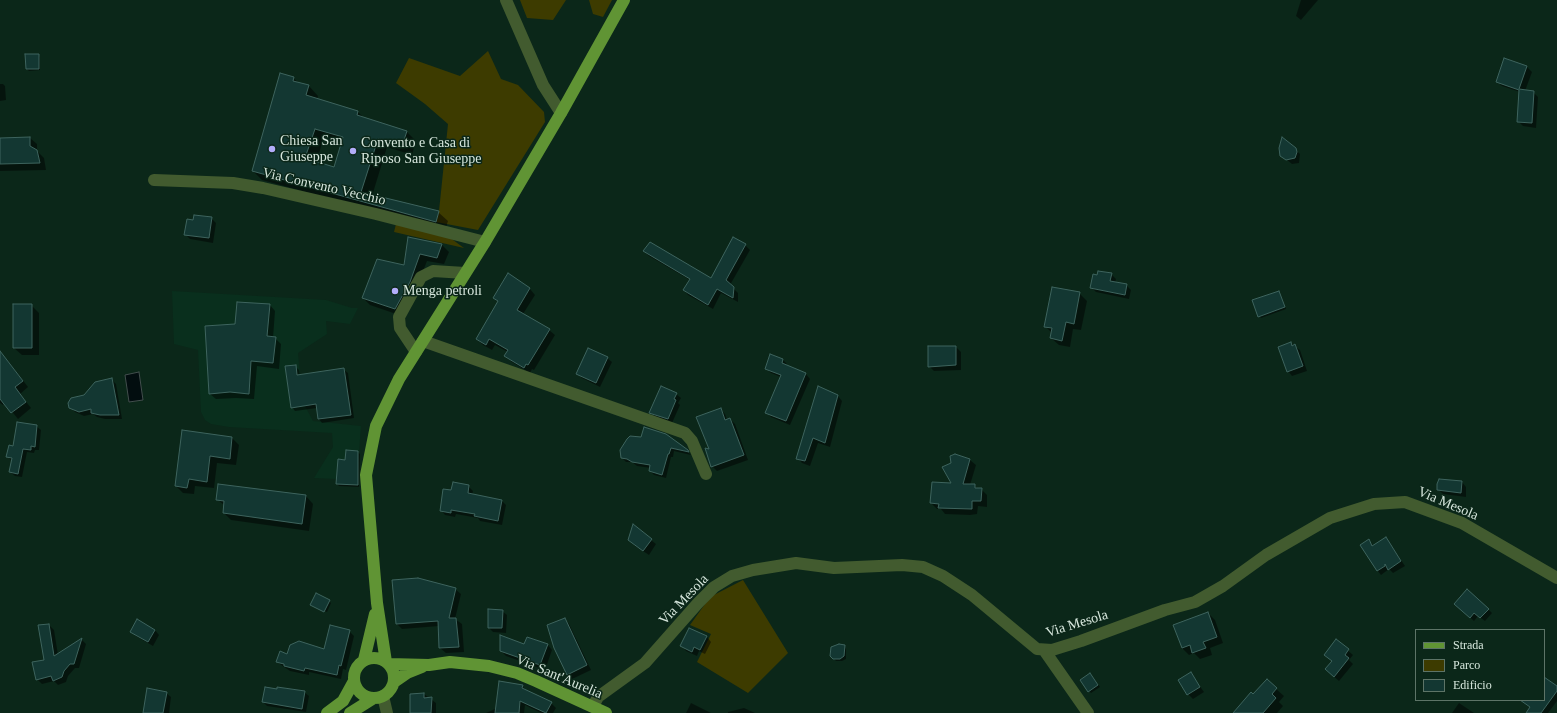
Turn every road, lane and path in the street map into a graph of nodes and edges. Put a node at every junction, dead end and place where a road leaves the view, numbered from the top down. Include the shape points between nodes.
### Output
1 (506, 0) edge
2 (624, 0) edge
3 (561, 113) junction
4 (154, 180) dead end
5 (485, 242) junction
6 (465, 273) junction
7 (423, 341) junction
8 (416, 352) junction
9 (706, 474) dead end
10 (1557, 578) edge
11 (377, 603) junction
12 (1044, 650) junction
13 (364, 660) junction
14 (387, 663) junction
15 (429, 665) junction
16 (354, 681) junction
17 (394, 682) junction
18 (378, 697) junction
19 (593, 706) junction
20 (327, 713) edge
21 (350, 713) edge
22 (387, 713) edge
23 (606, 713) edge
24 (1088, 713) edge

1 - 3 street via 543,86
2 - 3 main road
3 - 5 main road
4 - 5 street, Via Convento Vecchio via 234,183 263,188
5 - 6 main road
6 - 7 main road
6 - 8 street via 433,271 421,277 400,317 400,328
7 - 8 main road
7 - 9 street via 685,432 692,441
8 - 11 main road via 399,379 376,426 368,458 366,475
10 - 12 street, Via Mesola via 1462,523 1405,502 1374,504 1330,518 1266,555 1224,586 1195,602 1165,610 1081,641
11 - 13 main road
11 - 14 main road
12 - 19 street, Via Mesola via 1037,649 972,595 943,576 923,567 902,565 834,568 796,563 732,576 714,587 644,663 598,696
12 - 24 street
13 - 14 main road via 378,658
13 - 16 main road via 356,669
14 - 15 main road
14 - 17 main road via 394,676
15 - 17 main road via 407,673
15 - 19 main road, Via Sant'Aurelia via 450,662 496,668 530,678
16 - 18 main road via 361,693 369,698
16 - 20 main road via 343,701
17 - 18 main road via 390,690
18 - 21 main road
18 - 22 street
19 - 23 main road, Via Sant'Aurelia

